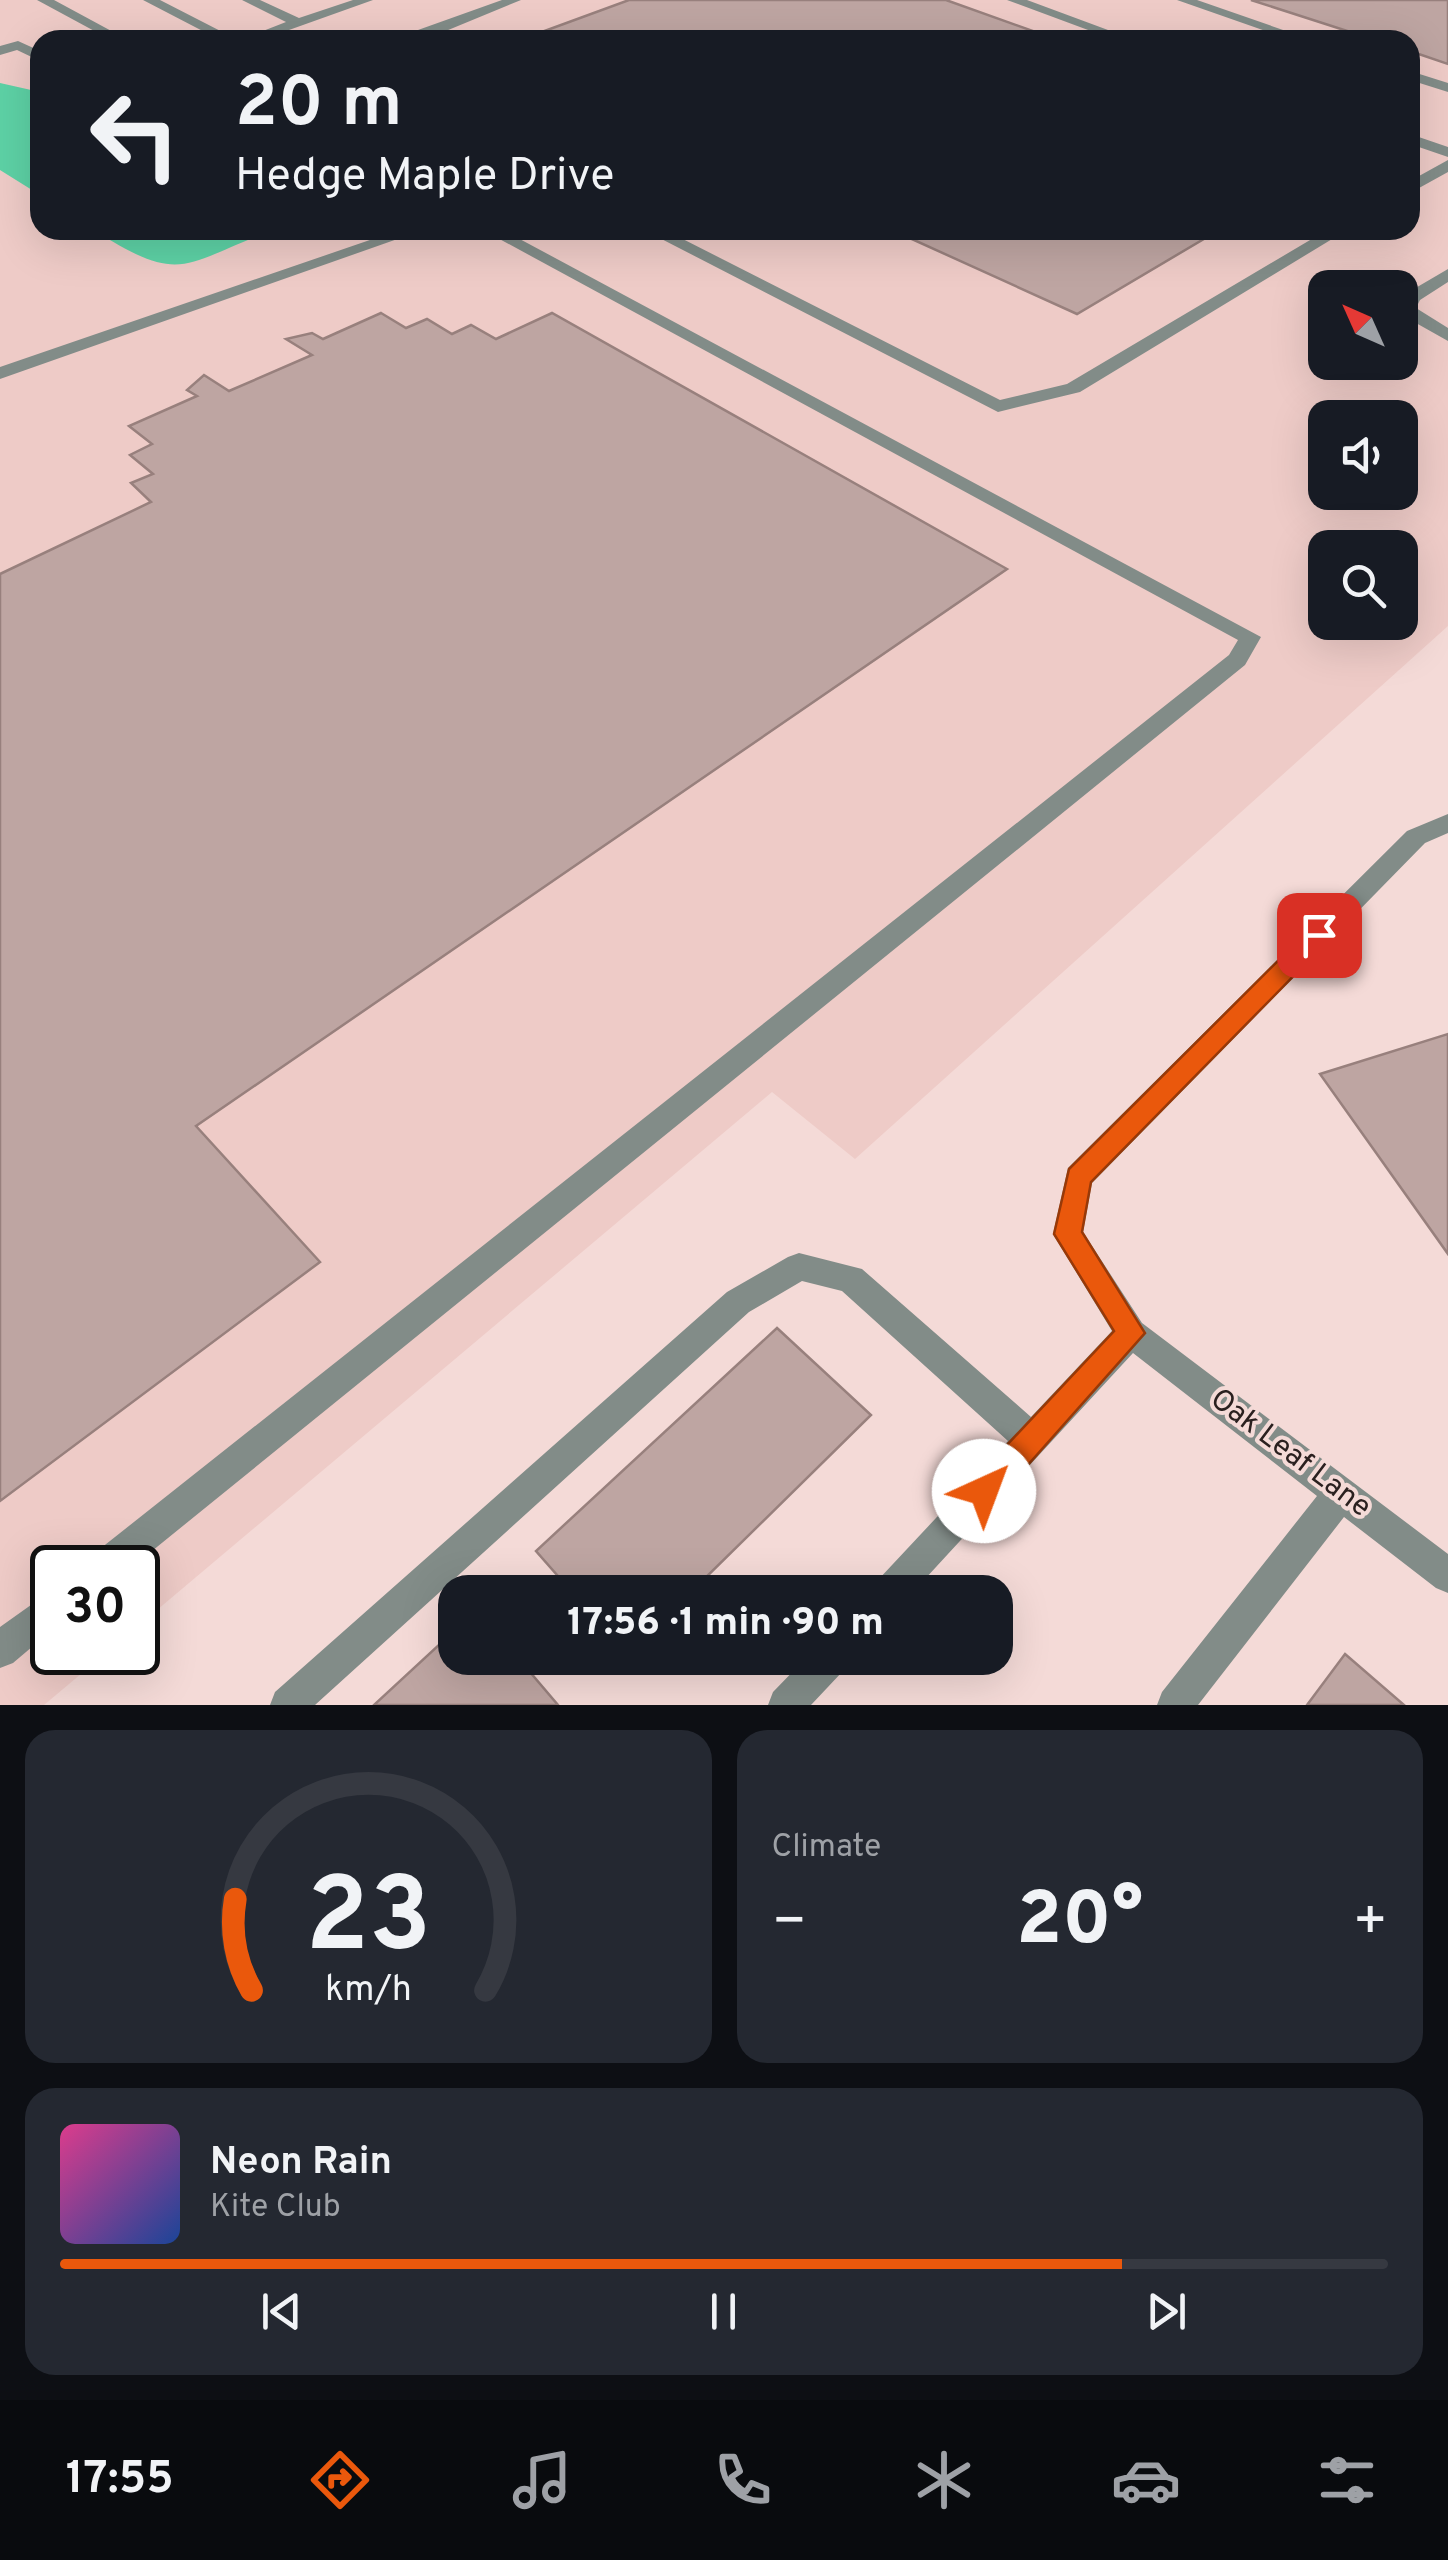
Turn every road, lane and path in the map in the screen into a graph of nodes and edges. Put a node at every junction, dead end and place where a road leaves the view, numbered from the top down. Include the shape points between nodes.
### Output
1 (44, 0) edge
2 (150, 0) edge
3 (249, 0) edge
4 (366, 0) edge
5 (514, 0) edge
6 (1014, 0) edge
7 (1184, 0) edge
8 (298, 24) junction
9 (102, 30) edge
10 (211, 30) edge
11 (279, 30) edge
12 (429, 30) edge
13 (1100, 30) edge
14 (1274, 30) edge
15 (0, 35) edge
16 (18, 45) junction
17 (0, 51) edge
18 (30, 51) edge
19 (1420, 78) edge
20 (1448, 88) edge
21 (1420, 142) edge
22 (1448, 152) edge
23 (1448, 165) edge
24 (1420, 182) edge
25 (386, 240) edge
26 (509, 240) edge
27 (672, 240) edge
28 (1322, 240) edge
29 (1448, 274) edge
30 (1448, 336) edge
31 (0, 373) edge
32 (1448, 824) edge
33 (1131, 1333) junction
34 (1032, 1440) junction
35 (1341, 1493) junction
36 (132, 1545) edge
37 (906, 1575) edge
38 (1448, 1576) edge
39 (30, 1626) edge
40 (0, 1650) edge
41 (814, 1675) edge
42 (288, 1705) edge
43 (786, 1705) edge
44 (1175, 1705) edge

1 - 9 street
2 - 10 street
3 - 8 street
4 - 8 street
5 - 12 street
6 - 13 street
7 - 14 street
8 - 11 street
15 - 16 street
16 - 17 street
16 - 18 street
19 - 20 street
21 - 22 street
23 - 24 street
25 - 31 street
26 - 36 street via 1250,637 1238,660
27 - 28 street via 998,406 1073,388
29 - 30 street via 1413,297 1406,310
32 - 33 street via 1416,838 1078,1177 1068,1234
33 - 34 street
33 - 35 street, Oak Leaf Lane
34 - 37 street
34 - 42 street via 851,1278 798,1267 738,1302
35 - 38 street, Oak Leaf Lane
35 - 44 street
39 - 40 street
41 - 43 street

